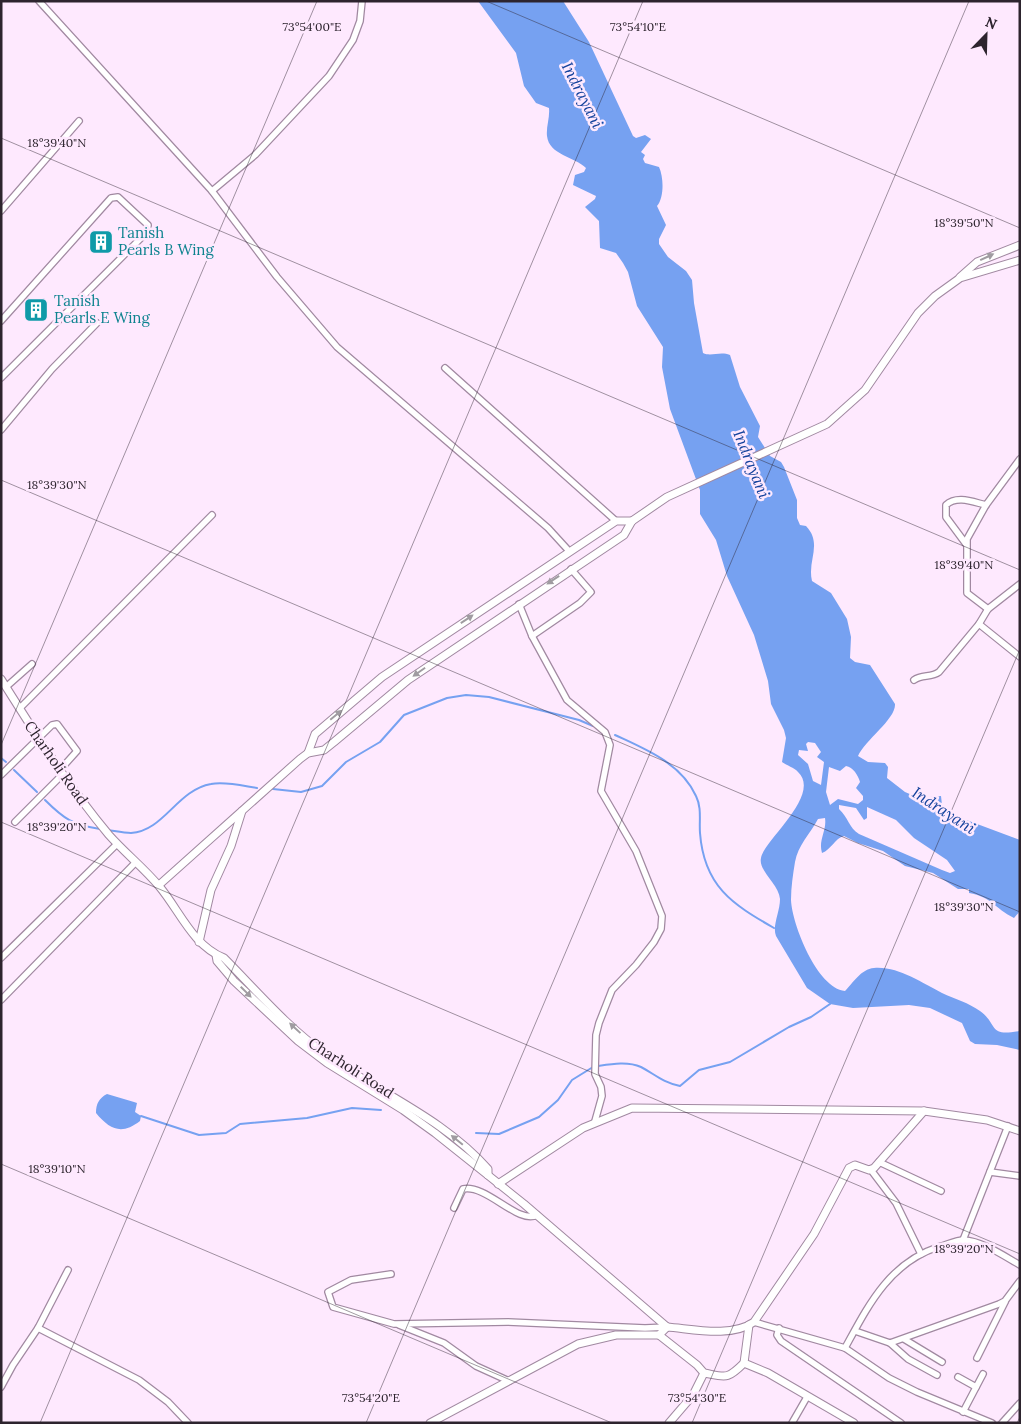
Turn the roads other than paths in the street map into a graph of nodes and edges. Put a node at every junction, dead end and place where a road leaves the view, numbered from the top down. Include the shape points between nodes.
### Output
1 (39, 1) edge
2 (362, 1) edge
3 (79, 121) dead end
4 (212, 191) junction
5 (1, 211) edge
6 (1020, 245) edge
7 (1020, 260) edge
8 (960, 278) junction
9 (1, 321) edge
10 (97, 323) dead end
11 (445, 368) dead end
12 (1, 378) edge
13 (1, 430) edge
14 (1020, 459) edge
15 (986, 505) junction
16 (212, 515) dead end
17 (616, 521) junction
18 (632, 521) junction
19 (966, 544) junction
20 (569, 551) junction
21 (571, 568) junction
22 (1020, 584) edge
23 (518, 604) junction
24 (988, 609) junction
25 (979, 624) junction
26 (532, 636) junction
27 (1020, 657) edge
28 (32, 664) dead end
29 (1, 679) edge
30 (914, 680) dead end
31 (6, 687) junction
32 (20, 708) junction
33 (38, 739) junction
34 (308, 753) junction
35 (61, 773) junction
36 (1, 775) edge
37 (242, 810) junction
38 (15, 822) dead end
39 (117, 844) junction
40 (135, 863) junction
41 (159, 886) junction
42 (199, 942) junction
43 (1, 958) edge
44 (1, 1000) edge
45 (924, 1110) junction
46 (595, 1121) junction
47 (1008, 1126) junction
48 (1020, 1131) edge
49 (879, 1162) junction
50 (871, 1170) junction
51 (990, 1172) junction
52 (1020, 1176) edge
53 (498, 1184) junction
54 (941, 1191) dead end
55 (454, 1208) dead end
56 (537, 1215) junction
57 (963, 1240) junction
58 (921, 1254) junction
59 (1020, 1265) edge
60 (68, 1270) dead end
61 (391, 1274) dead end
62 (1020, 1281) edge
63 (1005, 1301) junction
64 (394, 1324) junction
65 (752, 1324) junction
66 (667, 1326) junction
67 (38, 1328) junction
68 (779, 1328) junction
69 (854, 1331) junction
70 (659, 1336) junction
71 (904, 1339) junction
72 (890, 1343) junction
73 (845, 1348) junction
74 (978, 1358) dead end
75 (942, 1362) dead end
76 (744, 1363) junction
77 (704, 1373) junction
78 (983, 1374) dead end
79 (937, 1375) dead end
80 (958, 1377) dead end
81 (509, 1381) junction
82 (1, 1387) edge
83 (976, 1387) junction
84 (807, 1397) junction
85 (1020, 1403) edge
86 (963, 1412) junction
87 (188, 1423) edge
88 (430, 1423) edge
89 (670, 1423) edge
90 (792, 1423) edge
91 (854, 1423) edge
92 (901, 1423) edge
93 (992, 1423) edge
94 (1002, 1423) edge

1 - 4 street
2 - 4 street via 360,22 353,40 329,76 255,155
3 - 5 street
4 - 20 street via 277,277 337,347 548,528
8 -> 6 street via 977,262
7 - 8 street
8 - 18 street via 918,313 865,390 827,424 667,497
9 - 12 street via 111,198 118,197 148,225 146,232
10 - 13 street via 52,369
11 - 17 street
14 - 15 street
15 - 19 street
15 - 19 street via 959,499 946,505 946,517
16 - 32 street
17 - 18 street
17 - 20 street
18 - 21 street via 624,535
19 - 24 street via 967,593
34 -> 20 street via 315,734 382,677
21 -> 23 street
21 - 26 street via 591,592 580,604
22 - 24 street
23 - 26 street
23 -> 34 street via 408,680 324,750
24 - 25 street
25 - 27 street
25 - 30 street via 939,672
26 - 46 street via 567,700 608,738 610,745 601,784 604,798 632,844 662,916 661,929 647,952 612,990 599,1023 594,1074 602,1096
28 - 31 street
29 - 31 street, Charholi Road
31 - 32 street, Charholi Road
32 - 33 street, Charholi Road
33 - 35 street, Charholi Road
33 - 35 street via 56,724 75,747 76,755
33 - 36 street
34 - 37 street
35 - 38 street
35 - 39 street, Charholi Road
37 - 41 street
37 - 42 street via 231,846 211,890
39 - 40 street, Charholi Road
39 - 43 street
40 - 41 street, Charholi Road
40 - 44 street
41 - 42 street, Charholi Road
42 - 53 street, Charholi Road via 224,958 309,1041 362,1081 409,1105 479,1158 488,1169 488,1175
45 - 46 street via 660,1106 632,1108
45 - 47 street
45 - 49 street
46 - 53 street
47 - 48 street
47 - 51 street
49 - 50 street
49 - 54 street
50 - 58 street via 896,1203
50 - 65 street via 855,1165 849,1168 814,1234
51 - 52 street
51 - 57 street
53 - 56 street, Charholi Road
55 - 56 street via 460,1192 470,1188 527,1216
56 - 66 street, Charholi Road
57 - 58 street
57 - 59 street
58 - 69 street via 885,1282
60 - 67 street
61 - 64 street via 351,1280 328,1292 333,1307
62 - 63 street
63 - 71 street
63 - 74 street
64 - 66 street via 508,1322 645,1328
64 - 81 street via 444,1343 476,1366
65 - 66 street via 718,1330
65 - 68 street
65 - 76 street
66 - 70 street
67 - 82 street
67 - 87 street via 139,1380 168,1402
68 - 73 street
68 - 92 street via 777,1335 781,1341
69 - 72 street
69 - 73 street
70 - 77 street
70 - 81 street via 616,1335 578,1344
71 - 72 street
71 - 75 street
72 - 79 street via 908,1359
73 - 86 street via 889,1378
76 - 77 street via 729,1377
76 - 84 street via 768,1373
77 - 89 street via 694,1395
78 - 83 street
80 - 83 street
81 - 88 street
83 - 86 street
84 - 90 street
84 - 91 street
85 - 94 street
86 - 93 street

